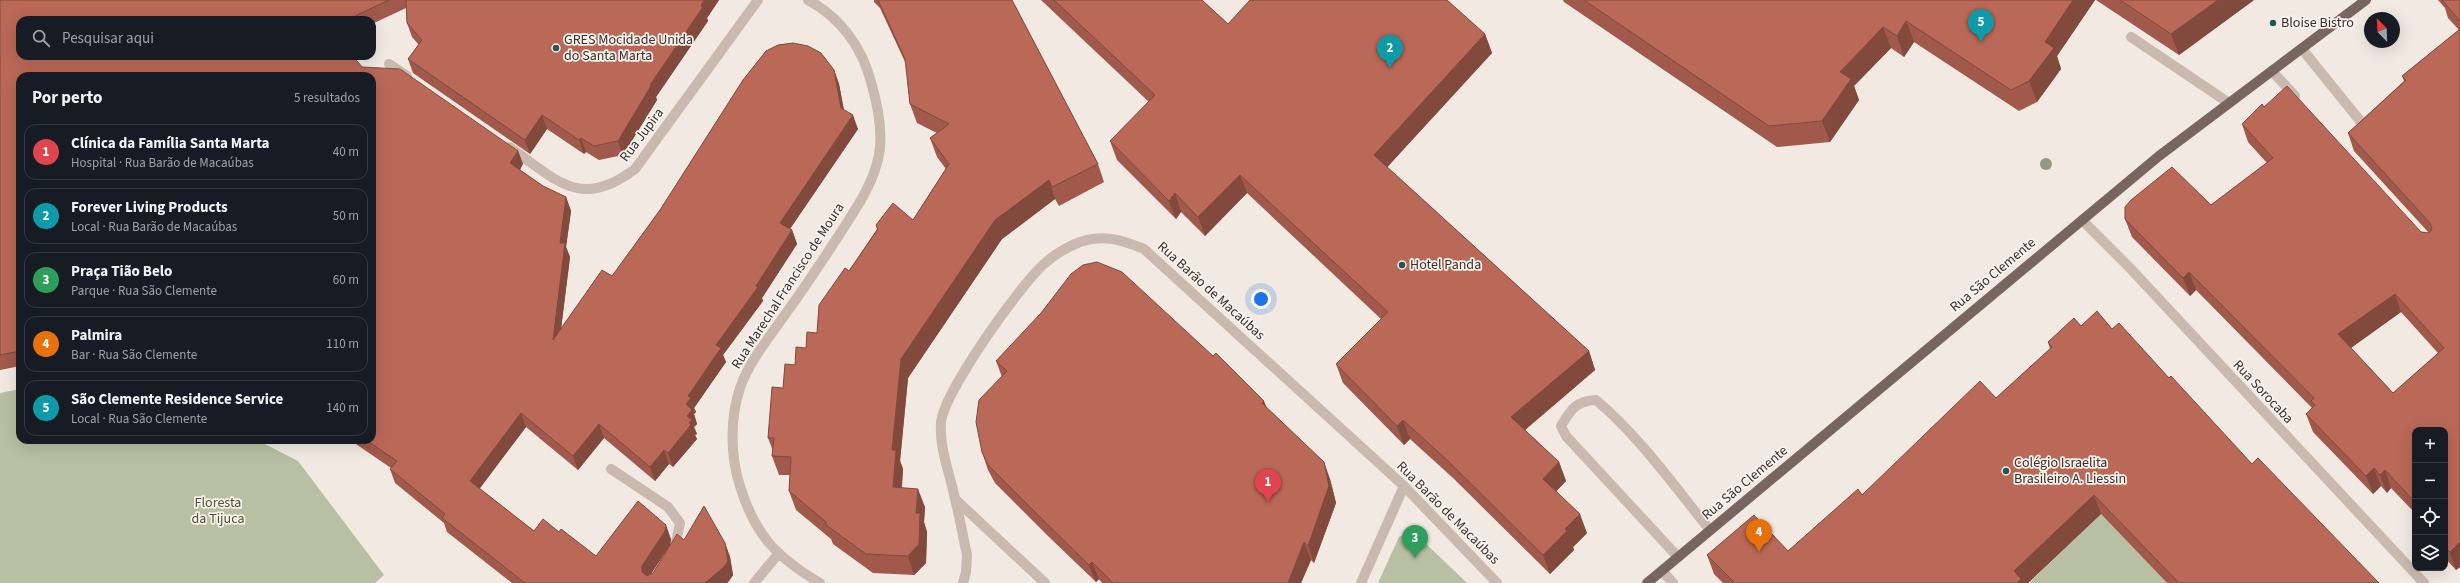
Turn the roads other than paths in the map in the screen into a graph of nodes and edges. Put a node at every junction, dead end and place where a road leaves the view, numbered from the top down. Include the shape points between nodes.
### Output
1 (758, 0) edge
2 (808, 0) edge
3 (2366, 0) edge
4 (2132, 37) dead end
5 (2302, 49) junction
6 (389, 64) dead end
7 (2272, 71) junction
8 (414, 81) edge
9 (2229, 103) junction
10 (2305, 106) edge
11 (2361, 122) edge
12 (500, 141) edge
13 (2082, 220) junction
14 (612, 469) dead end
15 (1404, 486) junction
16 (956, 500) junction
17 (1710, 530) junction
18 (779, 553) junction
19 (1678, 558) junction
20 (668, 559) edge
21 (1662, 571) junction
22 (754, 583) edge
23 (820, 583) edge
24 (963, 583) edge
25 (1045, 583) edge
26 (1361, 583) edge
27 (1497, 583) edge
28 (1647, 583) edge
29 (1674, 583) edge
30 (2424, 583) edge

1 - 12 street, Rua Jupira via 635,169 621,180 605,187 584,190 566,186
2 - 18 street, Rua Marechal Francisco de Moura via 836,19 856,44 866,63 878,106 880,135 878,161 867,191 814,275 756,356 740,387 733,419 735,471 754,522 764,539
3 - 5 main road, Rua São Clemente
4 - 9 street
5 - 7 main road, Rua São Clemente
5 - 11 street
6 - 8 street
7 - 9 main road, Rua São Clemente
7 - 10 street
9 - 13 main road, Rua São Clemente via 2159,156
13 - 17 main road, Rua São Clemente
13 - 30 street, Rua Sorocaba
14 - 20 street via 668,507 680,523 676,547
15 - 16 street, Rua Barão de Macaúbas via 1144,249 1119,238 1094,238 1061,251 1044,264 1019,292 976,353 946,406 941,421 941,441
15 - 26 street
15 - 27 street, Rua Barão de Macaúbas
16 - 24 street via 967,555
16 - 25 street
17 - 19 main road, Rua São Clemente
17 - 19 street via 1608,410 1596,400 1583,401 1569,411 1561,426 1566,436
18 - 22 street
18 - 23 street, Rua Marechal Francisco de Moura via 794,568
19 - 21 main road, Rua São Clemente
21 - 28 main road, Rua São Clemente
21 - 29 street

